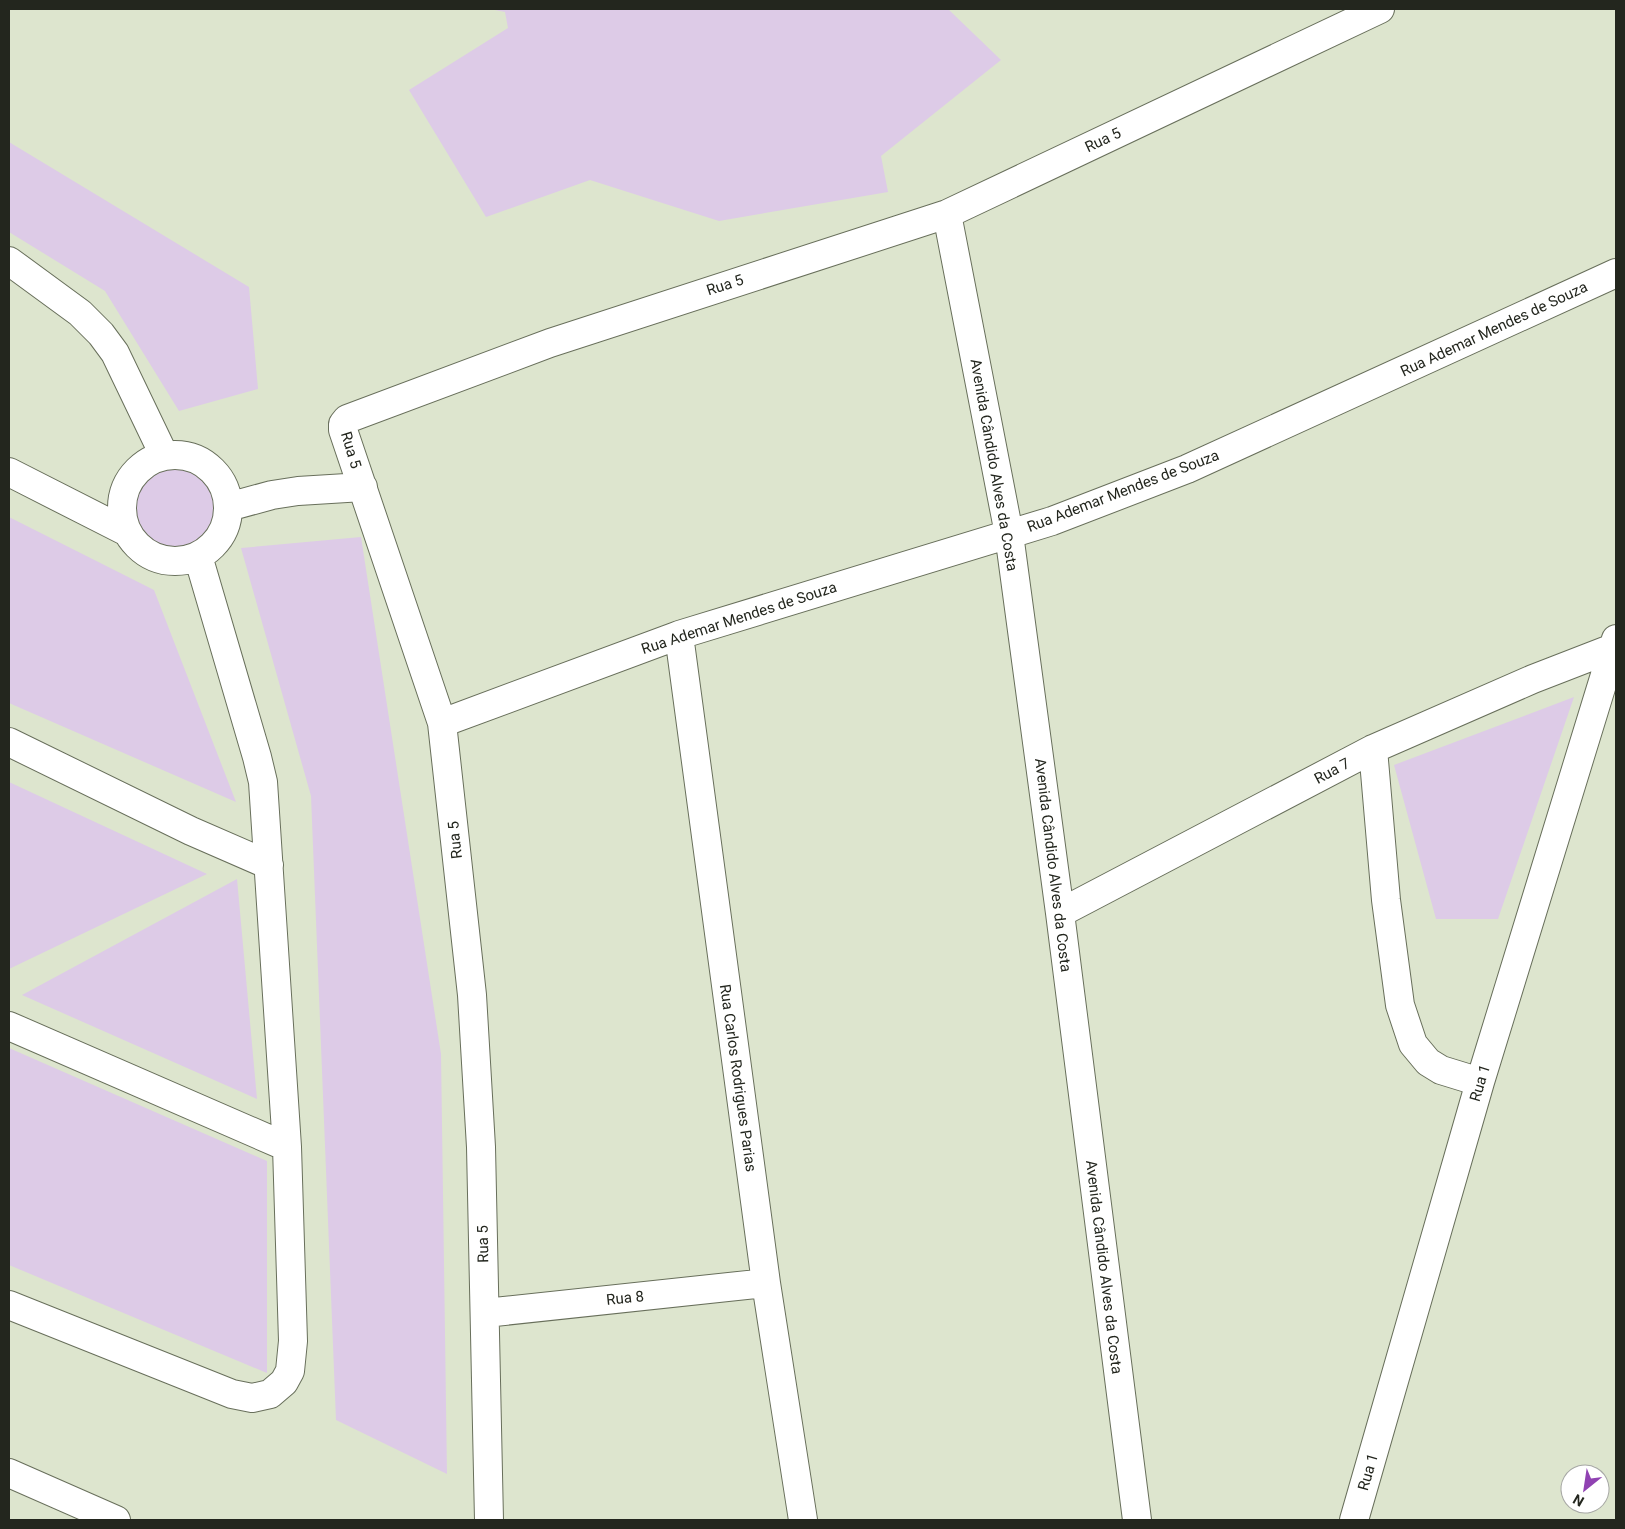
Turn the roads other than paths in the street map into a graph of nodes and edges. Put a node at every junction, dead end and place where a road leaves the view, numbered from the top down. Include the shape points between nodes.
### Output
1 (1380, 9) edge
2 (947, 214) junction
3 (9, 261) edge
4 (1616, 273) edge
5 (164, 455) junction
6 (9, 472) edge
7 (363, 487) junction
8 (228, 507) junction
9 (127, 532) junction
10 (1009, 534) junction
11 (198, 556) junction
12 (679, 635) junction
13 (1615, 643) edge
14 (442, 723) junction
15 (9, 742) edge
16 (1373, 749) junction
17 (269, 865) junction
18 (1060, 913) junction
19 (9, 1026) edge
20 (1480, 1082) junction
21 (287, 1147) junction
22 (766, 1283) junction
23 (9, 1305) edge
24 (485, 1313) junction
25 (9, 1473) edge
26 (102, 1518) edge
27 (489, 1520) edge
28 (803, 1520) edge
29 (1137, 1520) edge
30 (1354, 1520) edge

1 - 2 street, Rua 5
2 - 7 street, Rua 5 via 550,343 347,419 343,430
2 - 10 street, Avenida Cândido Alves da Costa
3 - 5 street via 80,313 101,334 114,353
4 - 10 street, Rua Ademar Mendes de Souza via 1187,469 1052,521
5 - 8 street via 180,454 208,466 226,491
5 - 9 street via 150,460 128,480 122,494 121,510
6 - 9 street
7 - 8 street via 298,491
7 - 14 street, Rua 5
8 - 11 street via 221,536
9 - 11 street via 140,549 153,557 168,561
10 - 12 street, Rua Ademar Mendes de Souza
10 - 18 street, Avenida Cândido Alves da Costa
11 - 17 street via 258,757
12 - 14 street, Rua Ademar Mendes de Souza
12 - 22 street, Rua Carlos Rodrigues Parias
13 - 16 street, Rua 7
13 - 20 street, Rua 1
14 - 24 street, Rua 5 via 472,995
15 - 17 street via 191,831
16 - 18 street, Rua 7
16 - 20 street via 1386,900 1400,1005 1413,1044 1428,1062 1441,1070
17 - 21 street
18 - 29 street, Avenida Cândido Alves da Costa
19 - 21 street
20 - 30 street, Rua 1
21 - 23 street via 293,1341 290,1371 284,1382 270,1394 252,1398 232,1394
22 - 24 street, Rua 8
22 - 28 street, Rua Carlos Rodrigues Parias
24 - 27 street, Rua 5
25 - 26 street

